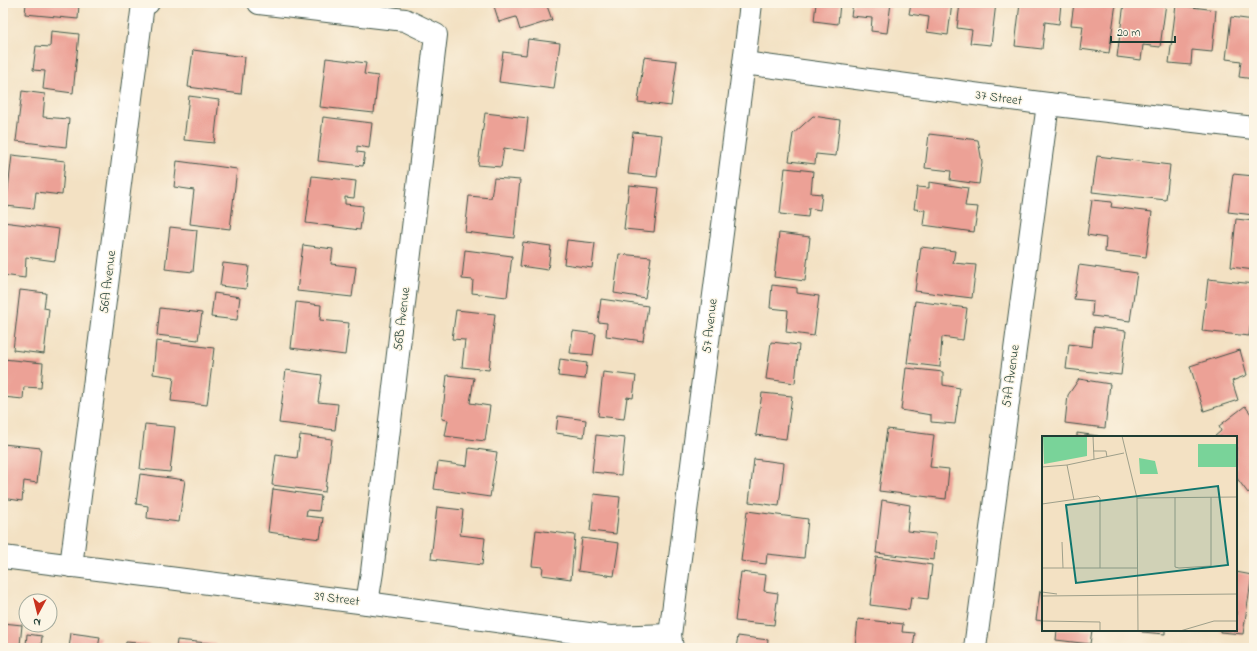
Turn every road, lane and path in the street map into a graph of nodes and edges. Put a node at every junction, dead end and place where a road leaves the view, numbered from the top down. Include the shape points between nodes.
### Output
1 (148, 3) edge
2 (259, 3) edge
3 (751, 3) edge
4 (744, 63) junction
5 (1048, 104) junction
6 (1254, 128) edge
7 (3, 557) edge
8 (72, 566) junction
9 (367, 603) junction
10 (671, 641) edge
11 (975, 648) edge

1 - 8 street, 56A Avenue via 143,4
2 - 9 street, 56B Avenue via 405,20 436,35
3 - 4 street, 57 Avenue
4 - 5 street, 37 Street
4 - 10 street, 57 Avenue
5 - 6 street, 37 Street
5 - 11 street, 57A Avenue
7 - 8 street, 39 Street
8 - 9 street, 39 Street
9 - 10 street, 39 Street via 610,637

